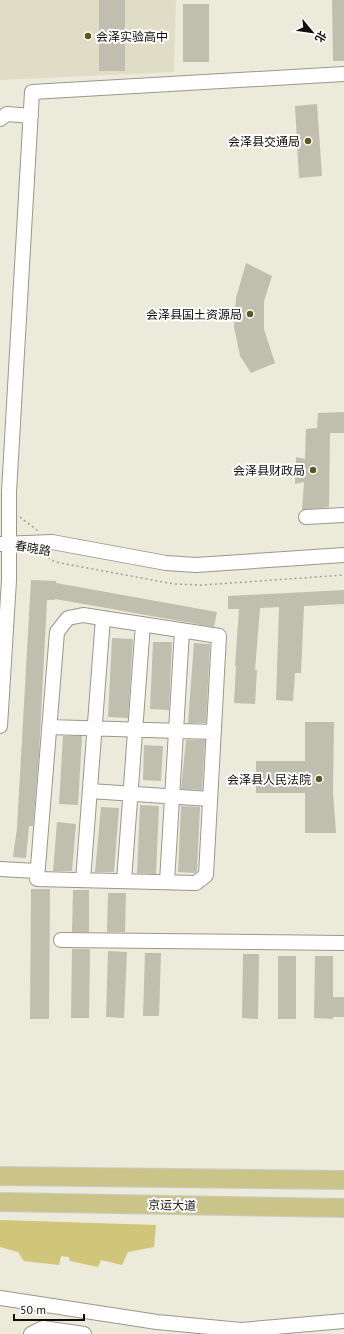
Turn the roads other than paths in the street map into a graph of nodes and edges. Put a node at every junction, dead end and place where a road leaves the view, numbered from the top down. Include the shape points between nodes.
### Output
1 (344, 74) edge
2 (31, 116) junction
3 (0, 119) edge
4 (6, 443) edge
5 (344, 516) edge
6 (306, 517) dead end
7 (5, 544) edge
8 (344, 555) edge
9 (344, 565) edge
10 (103, 618) junction
11 (143, 624) junction
12 (182, 630) junction
13 (0, 726) edge
14 (49, 727) junction
15 (94, 728) junction
16 (135, 729) junction
17 (177, 730) junction
18 (214, 732) junction
19 (90, 791) junction
20 (130, 794) junction
21 (172, 797) junction
22 (210, 799) junction
23 (0, 869) edge
24 (37, 871) junction
25 (83, 880) junction
26 (124, 881) junction
27 (167, 882) junction
28 (61, 940) dead end
29 (344, 943) edge
30 (0, 1176) edge
31 (344, 1180) edge
32 (0, 1202) edge
33 (344, 1208) edge
34 (0, 1298) edge
35 (344, 1322) edge
36 (188, 1329) edge
37 (31, 1334) edge
38 (84, 1334) edge

1 - 2 street via 32,92
2 - 3 street via 7,114
2 - 4 street
4 - 7 street via 10,508
5 - 6 street
7 - 8 street, 春晓路 via 52,542 166,563 196,565
7 - 9 street, 春晓路 via 164,572 196,574
7 - 13 street via 9,580
10 - 11 street
10 - 14 street via 83,615 68,618 57,632
10 - 15 street
11 - 12 street
11 - 16 street
12 - 17 street
12 - 18 street via 219,636
14 - 15 street
14 - 24 street
15 - 16 street
15 - 19 street
16 - 17 street
16 - 20 street
17 - 18 street
17 - 21 street
18 - 22 street
19 - 20 street
19 - 25 street
20 - 21 street
20 - 26 street
21 - 22 street
21 - 27 street
22 - 27 street via 206,875 196,883
23 - 24 street
24 - 25 street via 37,879
25 - 26 street
26 - 27 street
28 - 29 street
30 - 31 main road
32 - 33 main road, 京运大道
34 - 36 street
35 - 36 street via 241,1330
37 - 38 street via 43,1328

